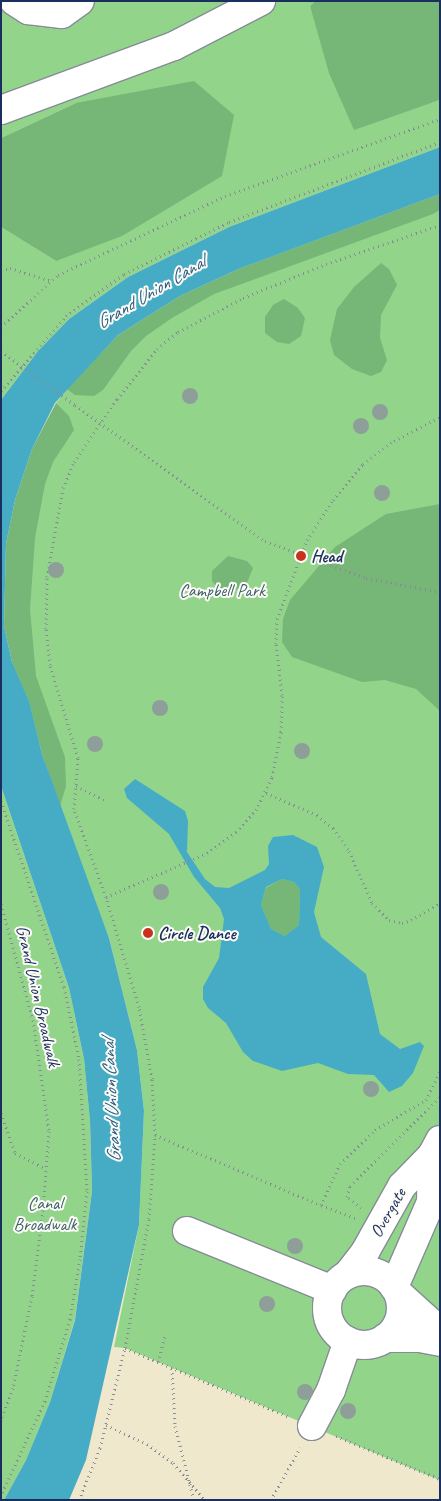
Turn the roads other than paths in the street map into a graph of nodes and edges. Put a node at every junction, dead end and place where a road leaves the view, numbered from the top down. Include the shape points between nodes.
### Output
1 (14, 1) edge
2 (80, 1) edge
3 (261, 1) edge
4 (1, 110) edge
5 (436, 1148) edge
6 (187, 1231) dead end
7 (340, 1282) junction
8 (396, 1290) junction
9 (440, 1331) edge
10 (385, 1338) junction
11 (348, 1341) junction
12 (440, 1342) edge
13 (312, 1426) road end

1 - 2 street via 28,10 62,14
3 - 4 street via 174,46
5 - 7 street, Overgate via 402,1186 365,1252
5 - 8 street, Overgate via 431,1202
6 - 7 street
7 - 8 street via 358,1271 379,1274
7 - 11 street via 328,1313 338,1334
8 - 9 street
8 - 10 street via 399,1319
10 - 11 street via 367,1344
10 - 12 street via 420,1338
11 - 13 street via 331,1390

